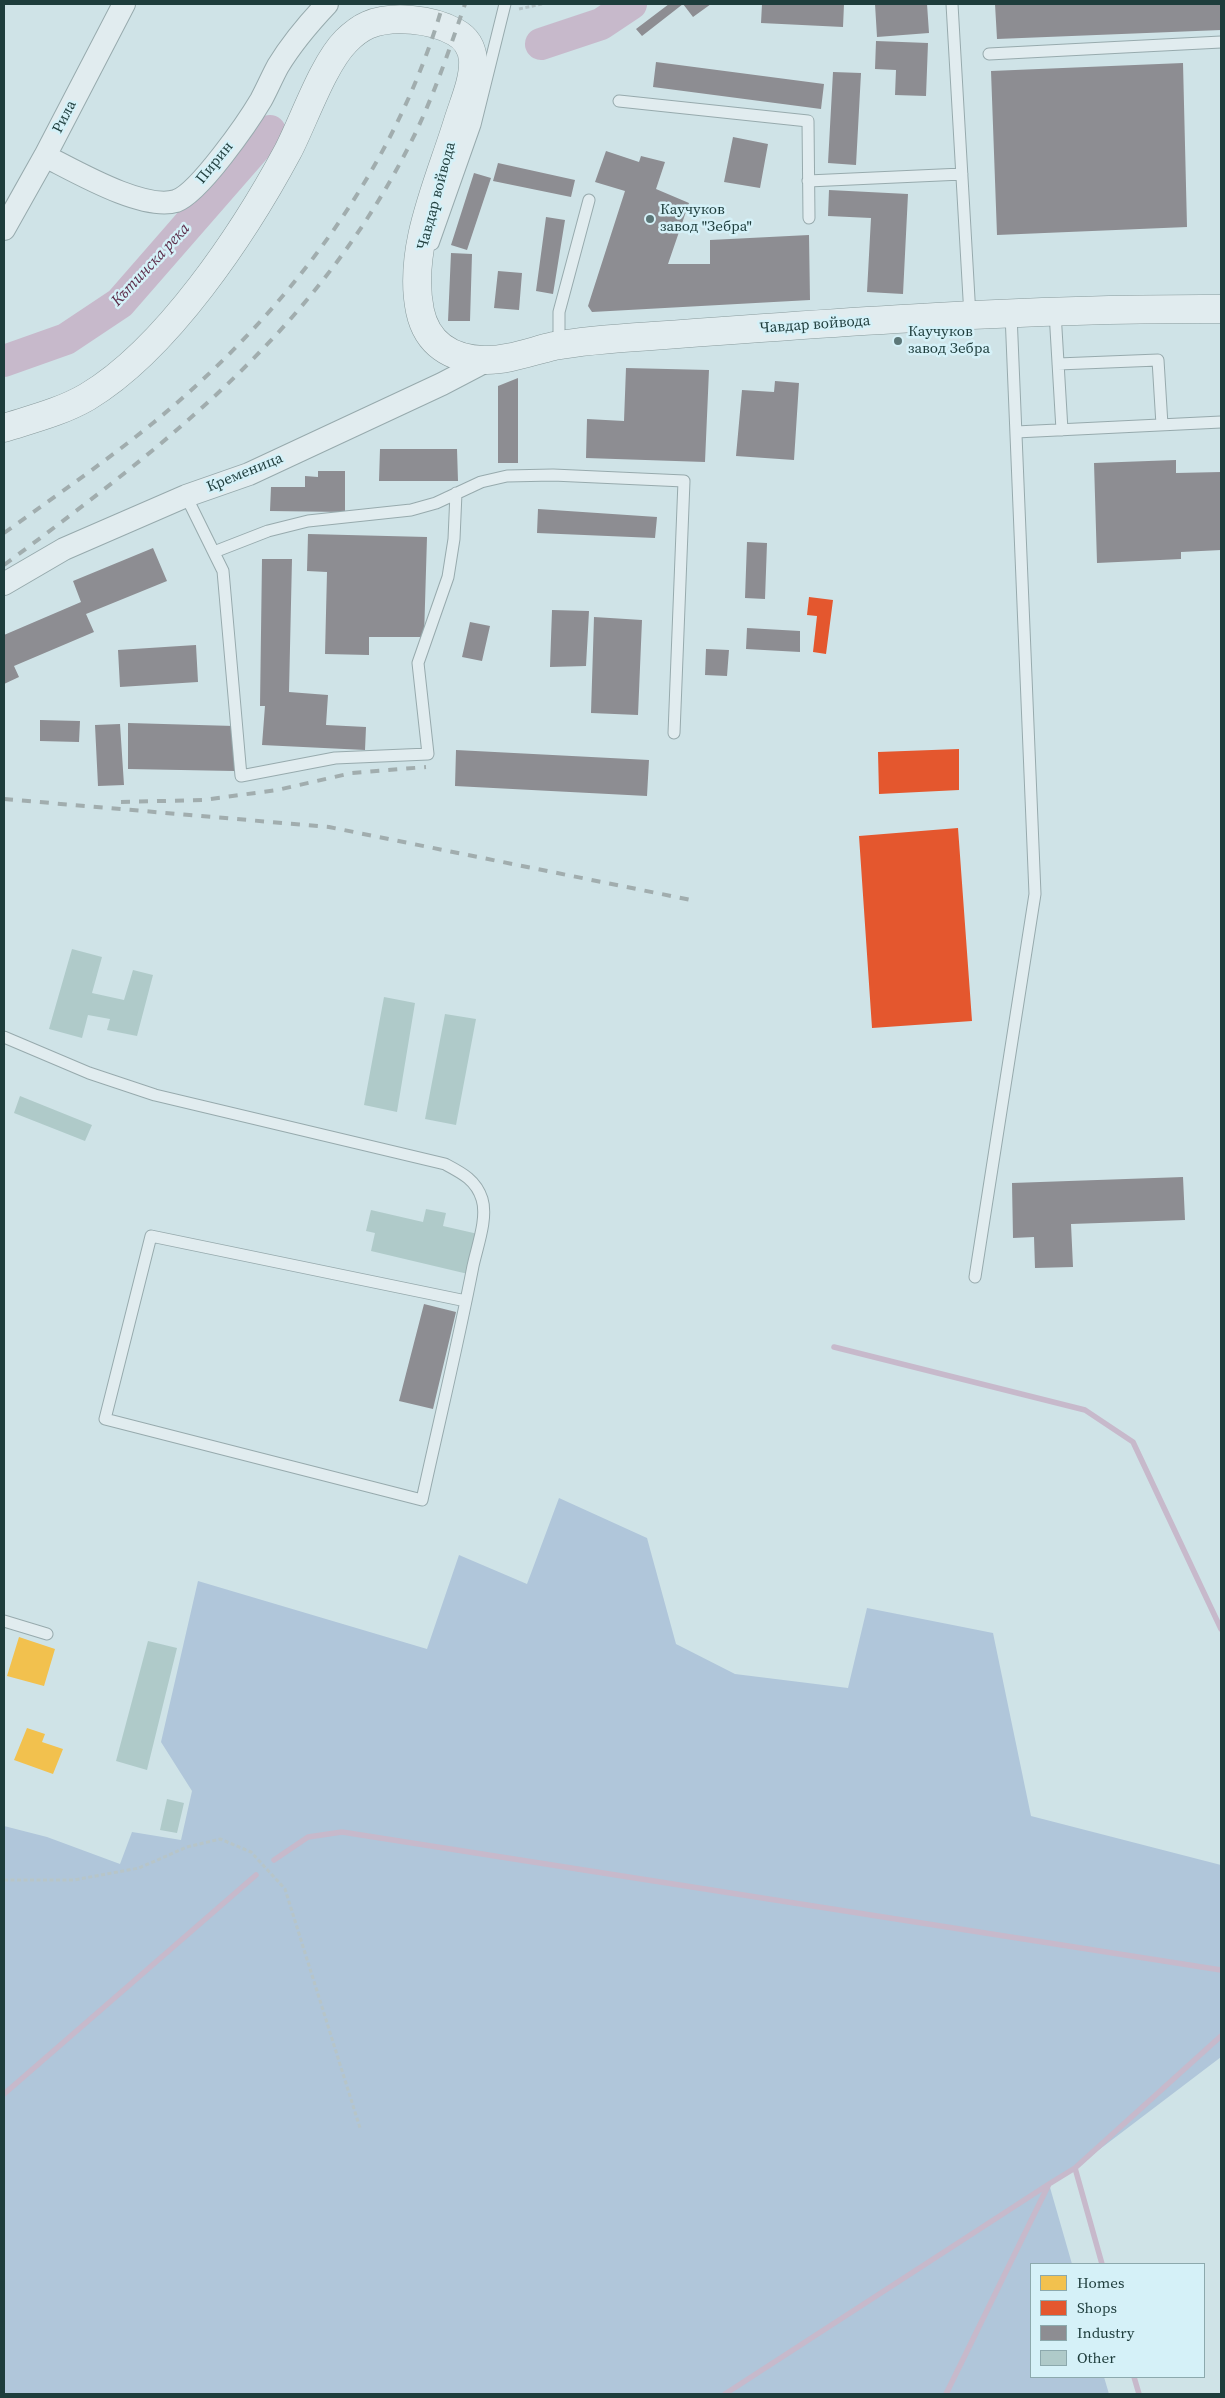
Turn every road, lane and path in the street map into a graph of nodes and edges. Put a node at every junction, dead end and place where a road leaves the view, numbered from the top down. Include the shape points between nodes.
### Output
1 (124, 4) edge
2 (327, 4) edge
3 (542, 4) edge
4 (952, 4) edge
5 (505, 8) edge
6 (1221, 42) edge
7 (989, 54) dead end
8 (619, 101) dead end
9 (45, 156) junction
10 (962, 174) junction
11 (808, 181) junction
12 (589, 200) dead end
13 (808, 218) dead end
14 (4, 229) edge
15 (416, 290) junction
16 (1221, 308) edge
17 (1055, 312) junction
18 (1011, 314) junction
19 (970, 316) junction
20 (559, 345) junction
21 (486, 360) junction
22 (1058, 364) junction
23 (1221, 422) edge
24 (1162, 425) junction
25 (4, 428) edge
26 (1062, 430) junction
27 (1016, 432) junction
28 (456, 493) junction
29 (186, 496) junction
30 (214, 552) junction
31 (4, 584) edge
32 (674, 733) dead end
33 (4, 1037) edge
34 (975, 1277) dead end
35 (466, 1302) junction
36 (4, 1621) edge
37 (48, 1634) dead end
38 (4, 1880) edge
39 (360, 2128) dead end

1 - 9 street, Рила
2 - 9 street, Пирин via 303,30 226,150 192,191 176,201 156,202 128,196
3 - 5 path
4 - 10 lane
5 - 15 lane via 475,125
6 - 7 lane
8 - 11 lane via 808,120
9 - 14 street, Рила
10 - 11 lane
10 - 19 lane
11 - 13 lane
12 - 20 lane via 559,312
15 - 21 street, Чавдар войвода via 422,321 435,343 457,356
15 - 25 street, Чавдар войвода via 427,220 467,93 472,54 467,42 457,33 435,24 389,21 367,25 334,56 263,195 235,240 162,333 116,378 84,399 56,412
16 - 17 street, Чавдар войвода
17 - 18 street, Чавдар войвода
17 - 22 lane
18 - 19 street, Чавдар войвода
18 - 27 lane
19 - 20 street, Чавдар войвода via 647,336
20 - 21 street, Чавдар войвода
21 - 29 street, Кременица via 250,474
22 - 24 lane via 1158,360
22 - 26 lane
23 - 24 lane
24 - 26 lane
26 - 27 lane
27 - 34 lane via 1035,894
28 - 30 lane via 411,510 300,523 268,531
28 - 30 lane via 448,577 418,663 428,754 336,758 242,776 223,571
28 - 32 lane via 481,482 507,476 684,481
29 - 30 lane
29 - 31 street, Кременица via 64,549
33 - 35 lane via 88,1073 155,1095 444,1164 465,1174 483,1201
35 - 35 lane via 422,1500 105,1420 152,1236
36 - 37 lane
38 - 39 path via 74,1880 139,1868 187,1847 220,1839 251,1852 285,1889

